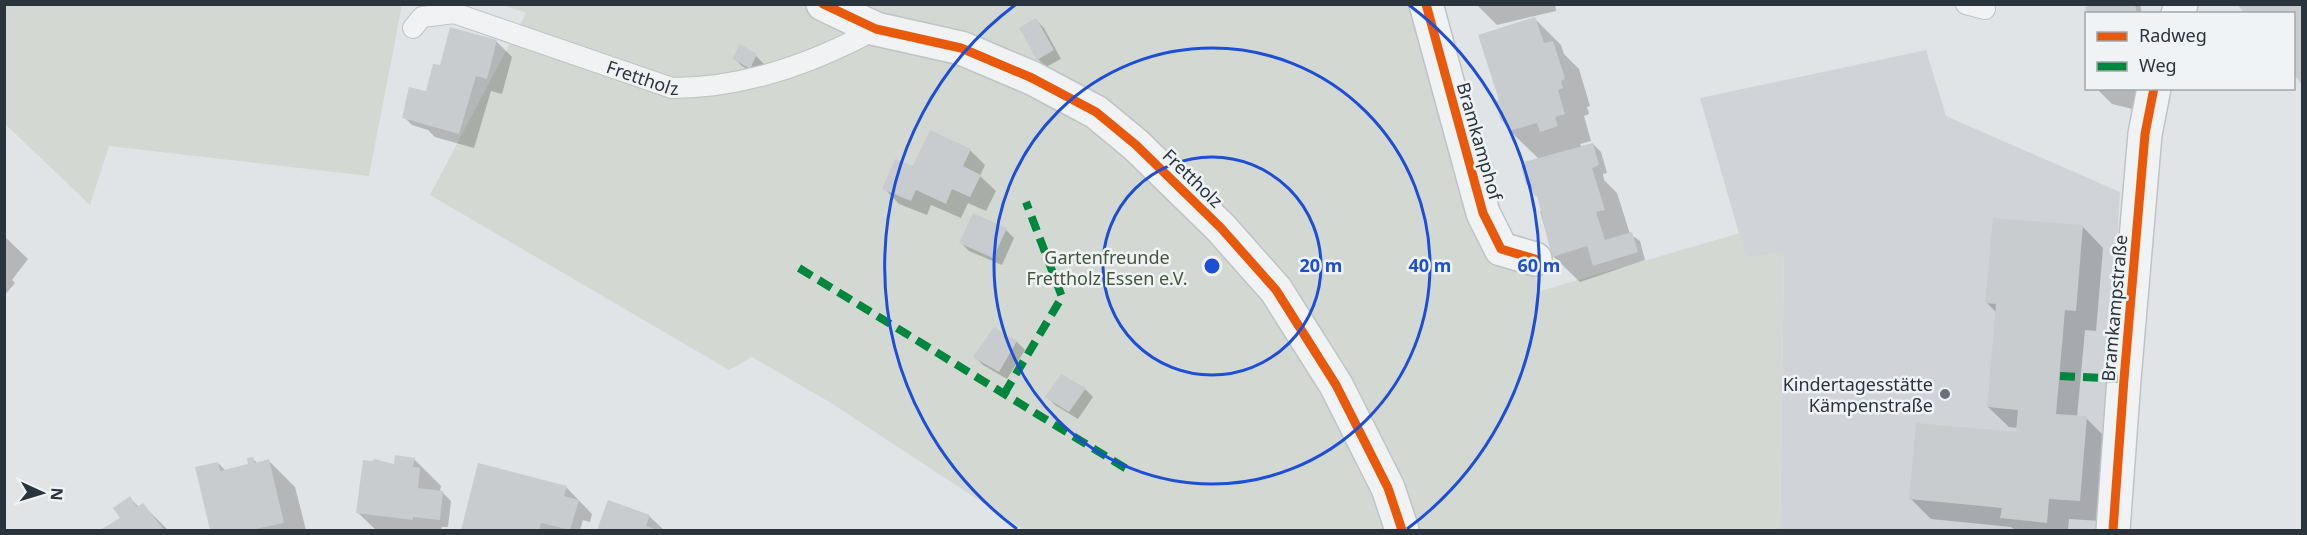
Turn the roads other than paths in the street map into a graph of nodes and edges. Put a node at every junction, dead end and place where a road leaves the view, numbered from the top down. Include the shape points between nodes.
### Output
1 (823, 4) edge
2 (1425, 4) edge
3 (413, 28) dead end
4 (876, 29) junction
5 (2154, 90) edge
6 (1535, 259) dead end
7 (1402, 531) edge
8 (2113, 531) edge

1 - 4 street, Frettholz
2 - 6 street, Bramkamphof via 1483,213 1501,249
3 - 4 lane, Frettholz via 422,17 454,13 672,88 735,82 808,61
4 - 7 street, Frettholz via 961,48 1032,78 1095,112 1136,145 1221,228 1276,290 1336,385 1388,488
5 - 8 street, Bramkampstraße via 2145,134

